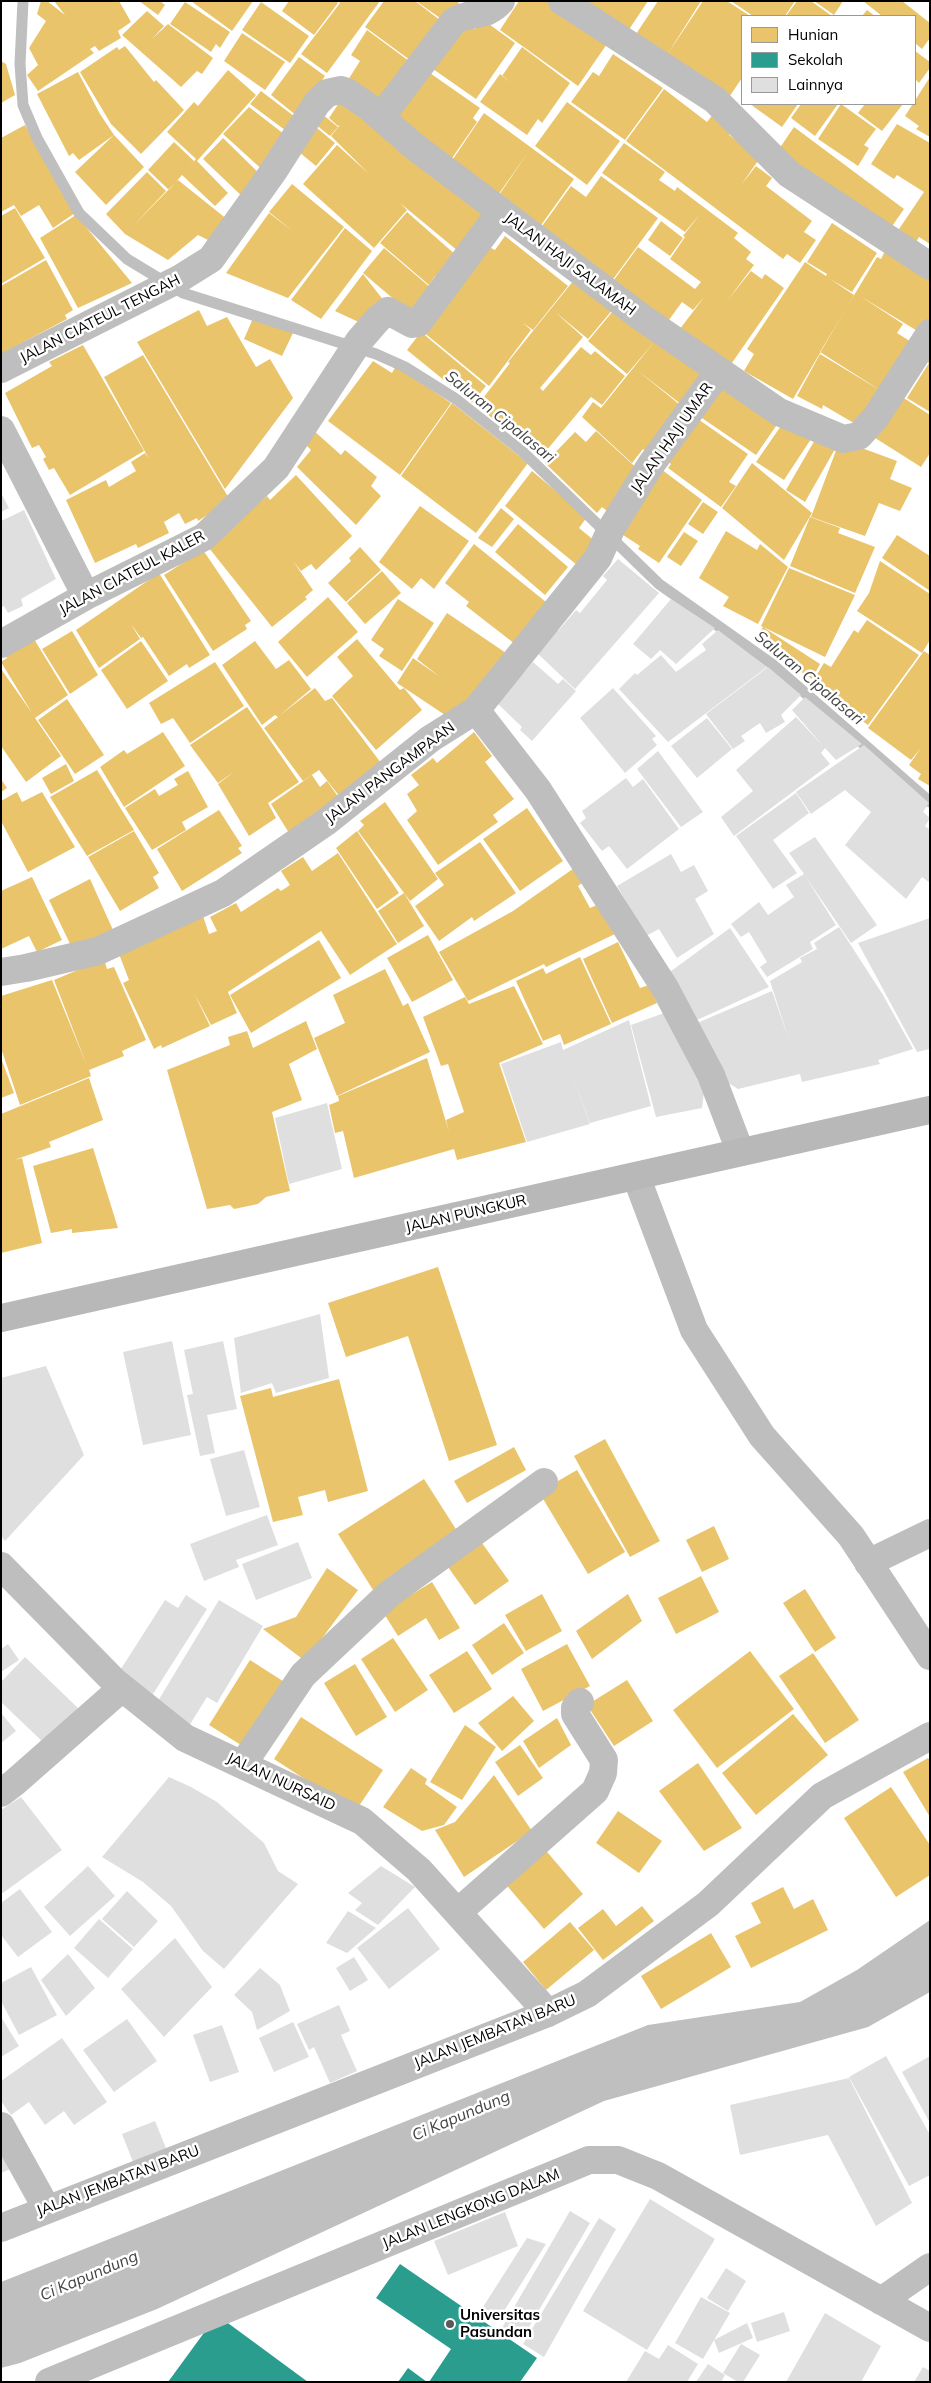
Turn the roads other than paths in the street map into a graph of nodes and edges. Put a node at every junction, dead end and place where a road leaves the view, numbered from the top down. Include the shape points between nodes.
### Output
1 (501, 1) edge
2 (562, 1) edge
3 (380, 117) junction
4 (501, 211) junction
5 (930, 266) edge
6 (930, 333) edge
7 (351, 353) joint
8 (1, 369) edge
9 (719, 371) junction
10 (1, 430) edge
11 (86, 596) junction
12 (1, 644) edge
13 (476, 710) junction
14 (1, 972) edge
15 (930, 1110) edge
16 (740, 1151) junction
17 (636, 1176) junction
18 (1, 1318) edge
19 (544, 1482) dead end
20 (930, 1533) edge
21 (868, 1563) junction
22 (1, 1566) edge
23 (930, 1656) edge
24 (122, 1688) junction
25 (580, 1702) dead end
26 (930, 1736) edge
27 (243, 1764) junction
28 (1, 1793) edge
29 (458, 1912) junction
30 (548, 2013) junction
31 (1, 2126) edge
32 (48, 2209) junction
33 (1, 2228) edge
34 (930, 2267) edge
35 (881, 2301) junction
36 (930, 2328) edge
37 (49, 2382) edge

1 - 3 street via 485,13 464,15 454,21
2 - 5 street via 715,100 789,174
3 - 4 street, JALAN CIATEUL TENGAH
3 - 8 street, JALAN CIATEUL TENGAH via 347,92 335,90 327,94 317,103 211,259 188,274
4 - 7 street, JALAN HAJI SALAMAH via 418,323 412,324 386,311
4 - 9 street, JALAN HAJI SALAMAH via 641,317
6 - 9 street, JALAN HAJI UMAR via 876,417 859,436 851,438 843,439 779,412
7 - 11 street, JALAN CIATEUL KALER via 276,468 204,537
9 - 13 street, JALAN HAJI UMAR via 650,466 598,558
10 - 11 street
11 - 12 street, JALAN CIATEUL KALER
13 - 14 street, JALAN PANGAMPAAN via 430,739 326,822 223,893 98,951
13 - 16 street via 538,790 664,988 711,1075
15 - 16 main road, JALAN PUNGKUR
16 - 17 main road, JALAN PUNGKUR
17 - 18 main road, JALAN PUNGKUR
17 - 21 street via 694,1330 762,1436 850,1536
19 - 27 street via 389,1594 303,1675
20 - 21 street
21 - 23 street
22 - 24 street, JALAN NURSAID
24 - 27 street, JALAN NURSAID via 186,1738
24 - 28 street
25 - 29 street via 575,1714 604,1760 603,1773 595,1791
26 - 30 street, JALAN JEMBATAN BARU via 822,1796 708,1904 587,1994
27 - 29 street, JALAN NURSAID via 362,1821 419,1870
29 - 30 street, JALAN NURSAID
30 - 32 street, JALAN JEMBATAN BARU
31 - 32 street
32 - 33 street, JALAN JEMBATAN BARU
34 - 35 street
35 - 36 street, JALAN LENGKONG DALAM
35 - 37 street, JALAN LENGKONG DALAM via 658,2176 618,2160 589,2160

